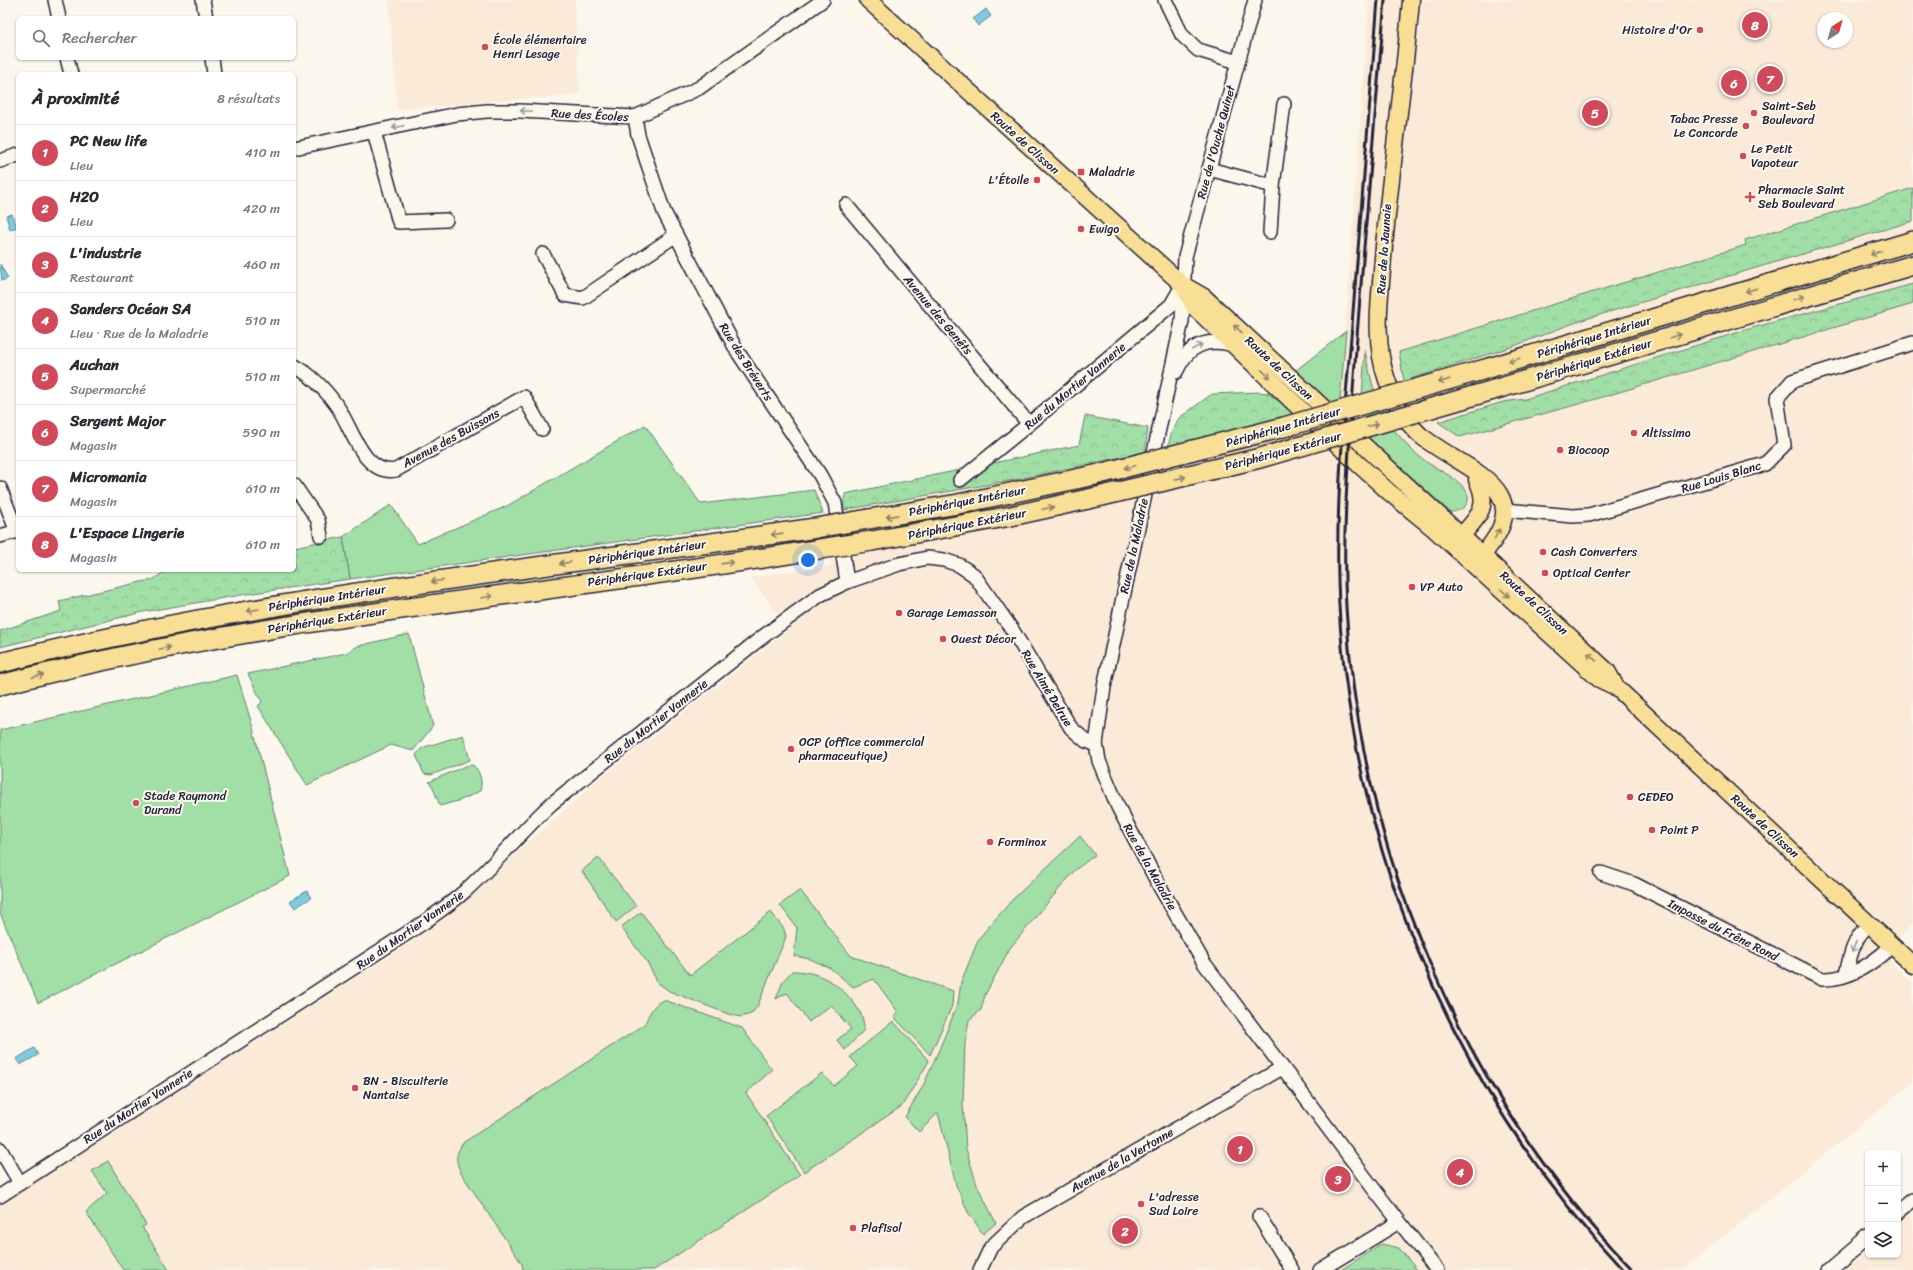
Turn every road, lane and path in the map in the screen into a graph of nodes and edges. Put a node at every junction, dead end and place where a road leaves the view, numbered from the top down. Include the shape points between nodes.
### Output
1 (55, 0) edge
2 (203, 0) edge
3 (823, 0) edge
4 (868, 0) edge
5 (1165, 0) edge
6 (1255, 0) edge
7 (1411, 0) edge
8 (59, 16) edge
9 (206, 16) edge
10 (68, 60) edge
11 (212, 60) edge
12 (1238, 62) junction
13 (70, 72) edge
14 (214, 72) edge
15 (1284, 104) dead end
16 (635, 117) junction
17 (374, 132) junction
18 (296, 148) edge
19 (16, 156) edge
20 (0, 161) edge
21 (1209, 169) junction
22 (1272, 186) junction
23 (846, 205) dead end
24 (446, 220) dead end
25 (1270, 232) dead end
26 (676, 235) junction
27 (1913, 242) edge
28 (543, 254) dead end
29 (1913, 265) edge
30 (1183, 285) junction
31 (1913, 342) edge
32 (1237, 346) junction
33 (296, 366) edge
34 (1168, 390) junction
35 (1029, 424) junction
36 (542, 429) dead end
37 (1465, 464) junction
38 (1369, 472) junction
39 (960, 480) dead end
40 (1477, 480) junction
41 (0, 488) edge
42 (296, 488) edge
43 (1504, 510) junction
44 (16, 526) edge
45 (16, 532) edge
46 (0, 536) edge
47 (321, 536) dead end
48 (1464, 542) junction
49 (1480, 561) junction
50 (847, 582) junction
51 (0, 663) edge
52 (0, 685) edge
53 (1096, 744) junction
54 (1601, 874) dead end
55 (1869, 924) junction
56 (1893, 946) junction
57 (1913, 964) edge
58 (1846, 975) junction
59 (1282, 1068) junction
60 (0, 1149) edge
61 (20, 1183) junction
62 (0, 1196) edge
63 (1913, 1200) edge
64 (1901, 1210) edge
65 (1259, 1216) dead end
66 (1399, 1222) junction
67 (1865, 1240) edge
68 (980, 1270) edge
69 (1292, 1270) edge
70 (1320, 1270) edge
71 (1437, 1270) edge
72 (1829, 1270) edge

1 - 8 street
2 - 9 street
3 - 16 street, Rue des Écoles via 699,88
4 - 30 main road, Route de Clisson
5 - 12 street via 1182,34 1198,50
6 - 12 street, Rue de l'Ouche Quinet
7 - 37 main road, Rue de la Jaunaie via 1406,67 1388,193 1377,329 1379,352 1399,412 1420,435
10 - 13 street
11 - 14 street
12 - 21 street, Rue de l'Ouche Quinet
15 - 22 street
16 -> 17 street, Rue des Écoles via 487,111 457,114
16 - 26 street, Rue des Bréverts via 638,135 664,212
17 - 18 street, Rue des Écoles
17 - 24 street via 399,222
19 - 20 street
21 - 22 street
21 - 30 street, Rue de l'Ouche Quinet via 1185,257
22 - 25 street
23 - 35 street, Avenue des Genêts
26 - 28 street via 584,298 564,295
26 - 50 street, Rue des Bréverts via 737,352 820,475 835,503
27 -> 51 highway, Périphérique Intérieur, bridge via 1284,427 1095,476 816,528 271,607 139,631
52 -> 29 highway, Périphérique Extérieur, bridge via 176,645 282,626 872,541 1102,496 1266,456
30 - 32 main road, Route de Clisson via 1194,308
30 - 34 street, Rue de la Maladrie via 1182,321
30 - 35 street, Rue du Mortier Vannerie via 1171,305
48 -> 30 main road, Route de Clisson via 1204,297
31 - 43 street, Rue Louis Blanc via 1792,381 1777,398 1784,446 1765,464 1589,515
34 -> 32 street, Rue de la Maladrie via 1181,361 1191,350 1208,343
32 -> 38 main road, Route de Clisson via 1304,413
33 - 36 street, Avenue des Buissons via 314,378 346,420 363,454 369,462 382,469 396,470 524,397
34 - 53 street, Rue de la Maladrie via 1105,679
35 - 39 street, Rue du Mortier Vannerie
37 - 40 main road, Rue de la Jaunaie via 1469,473
37 - 43 main road, Rue de la Jaunaie via 1496,488
38 - 48 main road, Route de Clisson via 1381,474 1391,481
38 - 49 main road, Route de Clisson
40 - 43 main road, Rue de la Jaunaie via 1488,489 1490,501
40 - 48 main road, Rue de la Jaunaie via 1483,497 1482,510
41 - 44 street
42 - 47 street via 318,520
49 -> 43 main road via 1500,528
45 - 46 street
48 - 49 main road, Route de Clisson
49 - 55 main road, Route de Clisson via 1607,671 1616,687
50 - 53 street, Rue Aimé Delrue via 911,561 933,559 959,565 974,575 1014,632 1071,728 1086,741
50 - 61 street, Rue du Mortier Vannerie via 820,595 761,638 551,804 464,892 426,921
53 - 59 street, Rue de la Maladrie via 1099,760 1118,807 1160,887 1204,963
54 - 58 street, Impasse du Frêne Rond via 1634,884 1813,976 1829,979
55 - 56 main road, Route de Clisson
55 -> 58 street via 1860,932 1853,947
56 - 57 main road, Route de Clisson
56 - 58 street, Impasse du Frêne Rond via 1858,971
59 - 66 street, Rue de la Maladrie
59 - 68 street, Avenue de la Vertonne via 1022,1217 991,1247
60 - 61 street
61 - 62 street, Rue du Mortier Vannerie
63 - 64 street
65 - 69 street
66 - 70 street
66 - 71 street, Rue de la Maladrie
67 - 72 street

